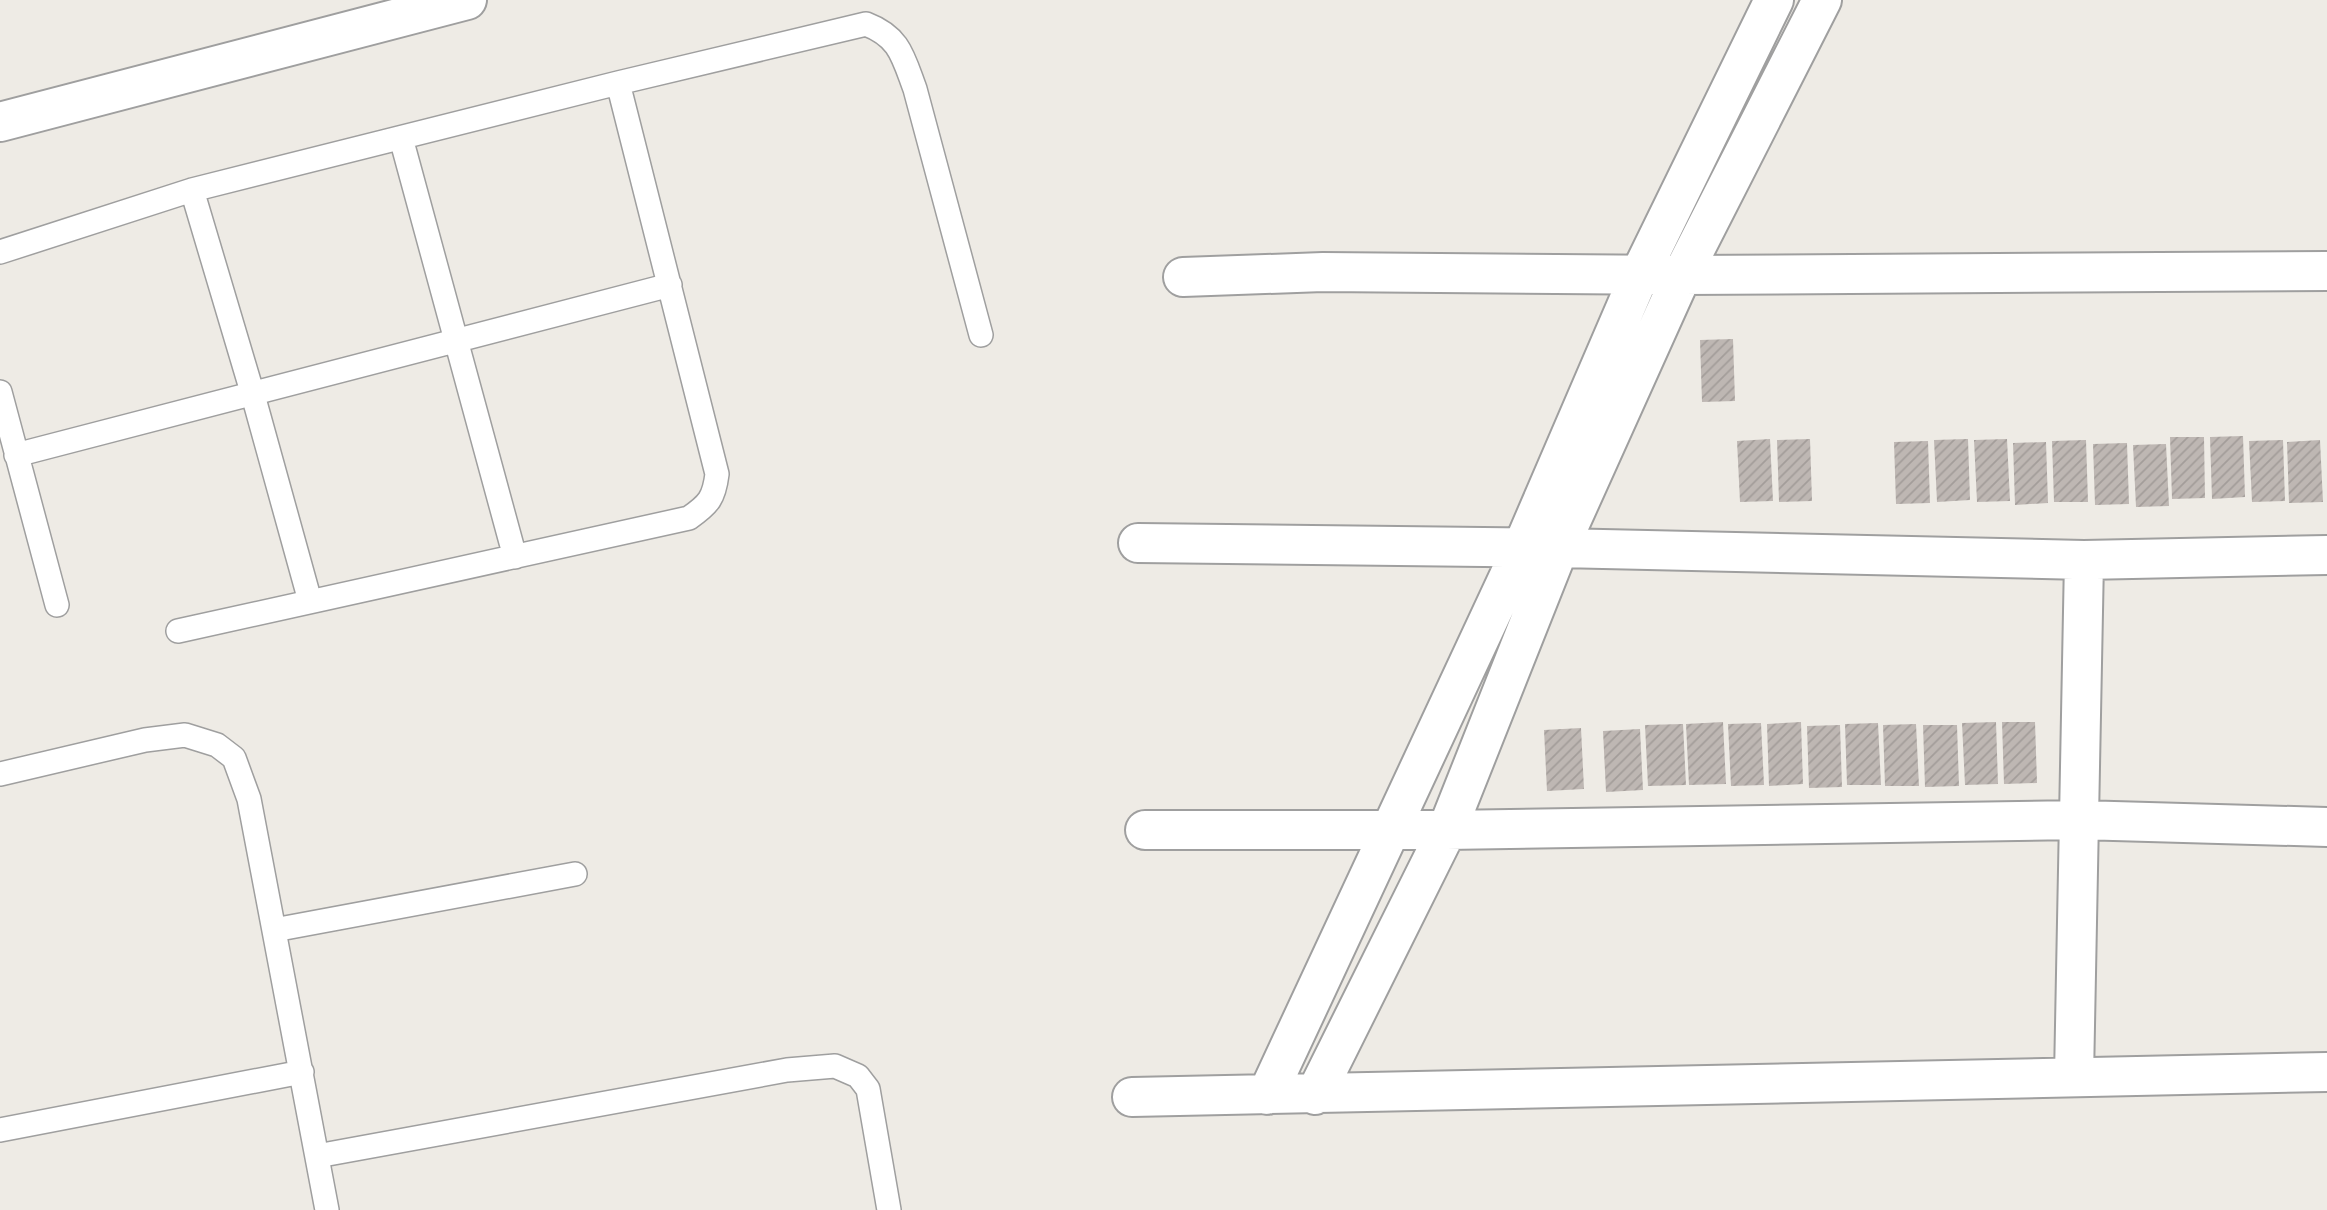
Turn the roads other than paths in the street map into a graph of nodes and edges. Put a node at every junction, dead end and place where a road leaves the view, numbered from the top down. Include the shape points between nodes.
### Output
1 (467, 0) edge
2 (1774, 0) edge
3 (1822, 0) edge
4 (618, 83) junction
5 (0, 122) edge
6 (401, 138) junction
7 (192, 190) junction
8 (0, 252) edge
9 (2327, 271) edge
10 (1640, 274) junction
11 (1682, 275) junction
12 (1184, 277) dead end
13 (670, 285) junction
14 (981, 335) dead end
15 (456, 340) junction
16 (0, 392) edge
17 (253, 395) junction
18 (16, 455) junction
19 (1138, 543) dead end
20 (1522, 548) junction
21 (1559, 548) junction
22 (2327, 555) edge
23 (515, 556) junction
24 (2084, 560) junction
25 (310, 601) junction
26 (57, 604) dead end
27 (178, 631) dead end
28 (0, 774) edge
29 (2079, 820) junction
30 (2327, 827) edge
31 (1145, 830) dead end
32 (1391, 830) junction
33 (1447, 830) junction
34 (575, 874) dead end
35 (274, 930) junction
36 (2327, 1072) edge
37 (302, 1073) junction
38 (2074, 1077) junction
39 (1267, 1095) junction
40 (1315, 1095) junction
41 (1132, 1097) dead end
42 (0, 1130) edge
43 (317, 1156) junction
44 (327, 1210) edge
45 (889, 1210) edge

1 - 5 street
2 - 10 street
3 - 11 street
4 - 6 lane
4 - 13 lane
4 - 14 lane via 866,23 883,30 901,50 915,89
6 - 7 lane
6 - 15 lane
7 - 8 lane
7 - 17 lane
9 - 11 street
10 - 11 street
10 - 12 street via 1323,272
10 - 20 street
11 - 21 street
13 - 15 lane
13 - 23 lane via 717,474 715,493 690,518
15 - 17 lane
15 - 23 lane
16 - 18 lane
17 - 18 lane
17 - 25 lane
18 - 26 lane
19 - 20 street
20 - 21 street
20 - 32 street
21 - 24 street
21 - 33 street
22 - 24 street
23 - 25 lane
24 - 29 street
25 - 27 lane
28 - 35 lane via 145,740 185,735 218,745 234,758 249,799
29 - 30 street
29 - 33 street
29 - 38 street
31 - 32 street
32 - 33 street
32 - 39 street
33 - 40 street
34 - 35 lane
35 - 37 lane
36 - 38 street
37 - 42 lane
37 - 43 lane
38 - 40 street
39 - 40 street
39 - 41 street
43 - 44 lane
43 - 45 lane via 787,1070 835,1066 858,1076 868,1089

